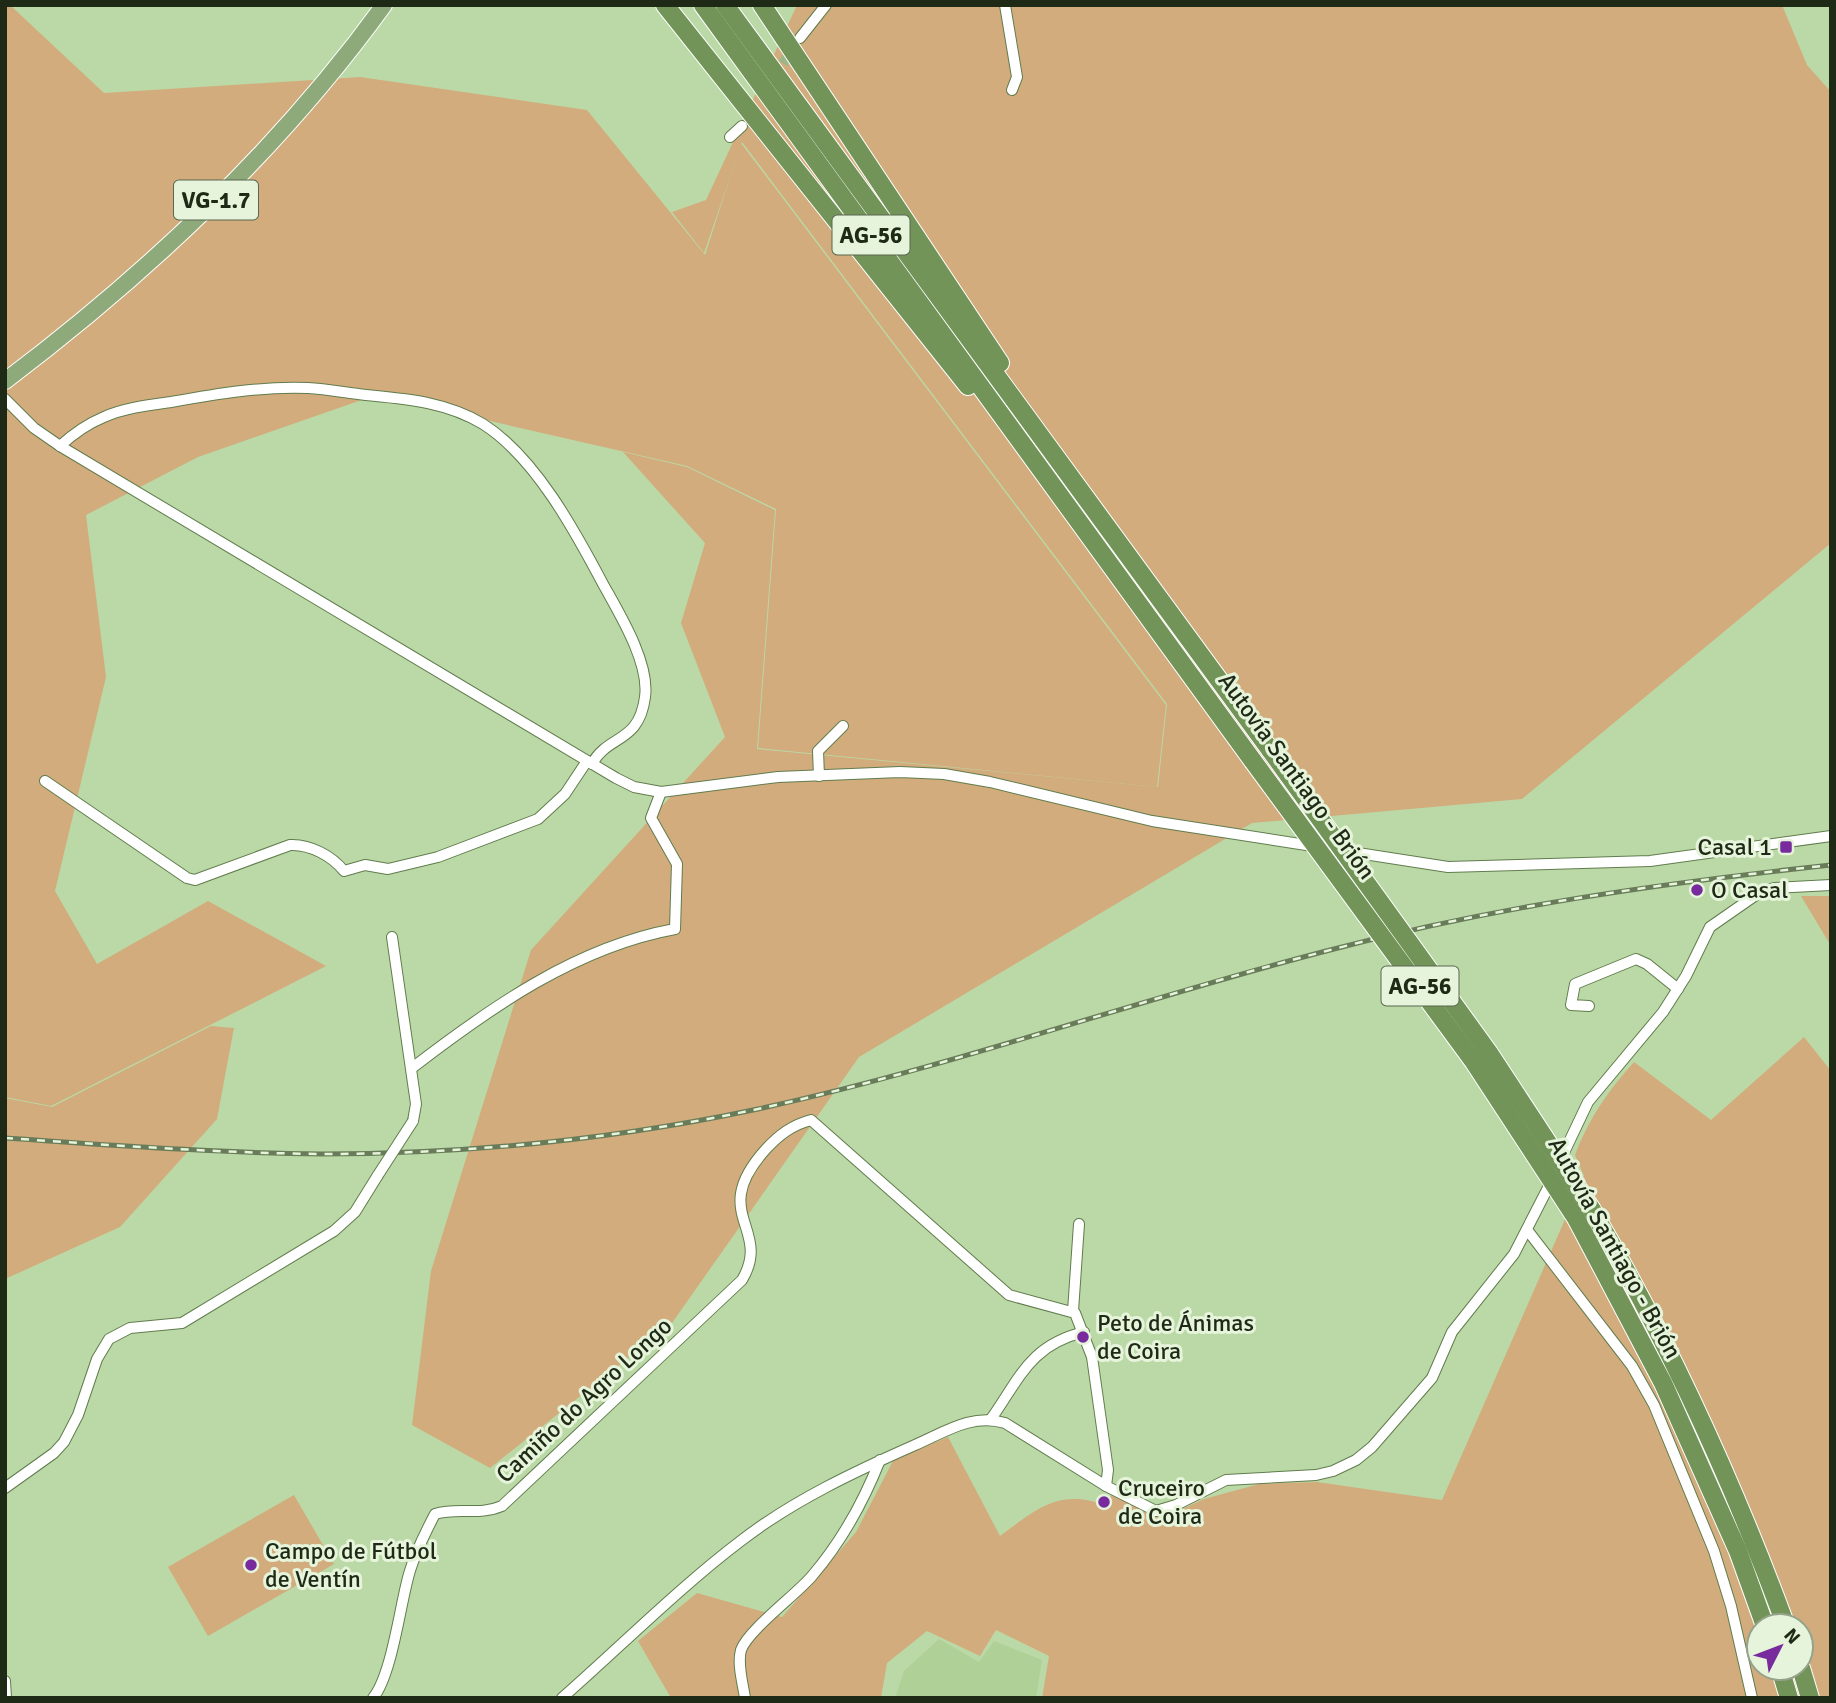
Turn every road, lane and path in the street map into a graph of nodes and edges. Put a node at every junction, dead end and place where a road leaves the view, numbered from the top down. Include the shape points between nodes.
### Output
1 (384, 5) edge
2 (665, 5) edge
3 (703, 5) edge
4 (725, 5) edge
5 (762, 5) edge
6 (826, 5) edge
7 (1005, 5) edge
8 (800, 38) tunnel mouth
9 (1013, 90) dead end
10 (742, 126) dead end
11 (730, 137) dead end
12 (5, 381) edge
13 (5, 399) edge
14 (1041, 436) junction
15 (60, 446) junction
16 (1040, 464) junction
17 (843, 726) dead end
18 (589, 762) junction
19 (818, 776) junction
20 (45, 781) dead end
21 (661, 792) junction
22 (1831, 836) edge
23 (1831, 885) edge
24 (392, 937) dead end
25 (1678, 989) junction
26 (1589, 1006) dead end
27 (412, 1068) junction
28 (1584, 1214) junction
29 (1079, 1224) dead end
30 (1528, 1231) junction
31 (1073, 1311) junction
32 (1084, 1332) junction
33 (990, 1419) junction
34 (880, 1460) junction
35 (1106, 1486) junction
36 (5, 1488) edge
37 (1760, 1612) edge
38 (1781, 1612) edge
39 (5, 1681) edge
40 (6, 1698) edge
41 (373, 1698) edge
42 (562, 1698) edge
43 (745, 1698) edge
44 (1752, 1698) edge

1 - 12 highway, VG-1.7 via 294,117 192,225
2 - 16 highway via 1018,449
3 - 16 highway, Autovía Santiago - Brión / AG-56
4 - 14 highway, Autovía Santiago - Brión / AG-56
5 - 14 highway via 1022,395
6 - 8 street
7 - 9 street via 1017,77
10 - 11 street
13 - 15 street
14 - 28 highway, Autovía Santiago - Brión / AG-56, bridge via 1489,1053
15 - 18 street
15 - 18 street via 106,416 263,388 414,399 457,410 485,426 516,454 554,500 617,609 645,675 646,695 633,730
16 - 28 highway, Autovía Santiago - Brión / AG-56, bridge
17 - 19 street via 818,751
18 - 20 street via 538,819 439,857 388,869 365,865 344,871 336,861 304,844 290,845 195,880
18 - 21 street via 634,787
19 - 21 street
19 - 22 street via 944,775 1152,821 1448,867 1650,861
21 - 27 street via 651,818 677,864 675,929 636,936 562,967
23 - 25 street via 1774,888 1739,905 1710,927
24 - 27 street
25 - 26 street via 1643,961 1629,960 1575,984 1571,1005
25 - 30 street via 1588,1102
27 - 36 street, bridge via 413,1121 355,1212 334,1231 182,1322 130,1328 109,1339 64,1442
28 - 37 highway, Autovía Santiago - Brión / AG-56 via 1738,1551
28 - 38 highway, Autovía Santiago - Brión / AG-56 via 1640,1292 1681,1374 1755,1541
29 - 31 street
30 - 35 street via 1452,1332 1432,1378 1356,1460 1316,1475 1226,1480 1166,1509 1148,1509
30 - 44 street via 1632,1366 1654,1405 1714,1551
31 - 32 street
31 - 41 street, Camiño do Agro Longo via 1009,1295 811,1120 786,1130 743,1178 739,1200 752,1253 742,1280 502,1506 486,1513 446,1510 435,1514 410,1571 388,1660
32 - 33 street via 1038,1352
32 - 35 street via 1092,1357 1108,1470
33 - 34 street via 970,1420
33 - 35 street via 1005,1423
34 - 42 street via 808,1497 742,1539
34 - 43 street via 866,1496 839,1542 741,1650
39 - 40 street

